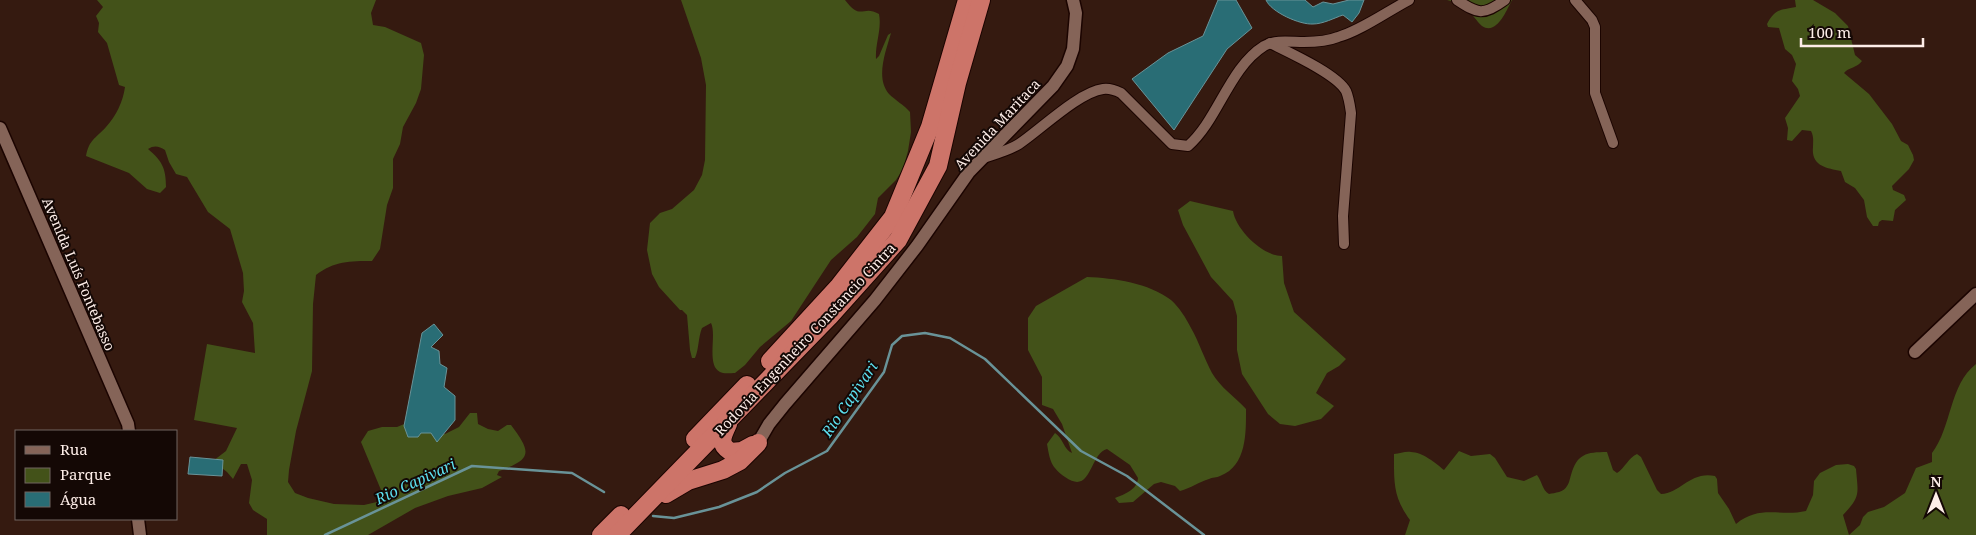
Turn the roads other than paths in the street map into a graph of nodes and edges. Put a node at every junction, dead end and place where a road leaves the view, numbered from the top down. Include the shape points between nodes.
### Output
1 (967, 0) edge
2 (981, 0) edge
3 (1073, 0) edge
4 (1409, 0) edge
5 (1457, 0) edge
6 (1505, 0) edge
7 (1575, 0) edge
8 (1270, 43) junction
9 (0, 128) edge
10 (1613, 143) dead end
11 (983, 158) junction
12 (1344, 244) dead end
13 (1976, 294) edge
14 (1915, 352) dead end
15 (729, 422) junction
16 (129, 430) edge
17 (758, 442) junction
18 (642, 510) junction
19 (138, 520) edge
20 (140, 535) edge
21 (601, 535) edge
22 (617, 535) edge

1 - 21 highway, Rodovia Engenheiro Constancio Cintra via 930,127 893,217 839,286 786,345
2 - 15 highway, Rodovia Engenheiro Constancio Cintra via 938,166 898,240
3 - 11 street, Avenida Maritaca via 1075,31 1067,66 1053,86
4 - 8 street via 1340,37
5 - 6 street via 1475,12 1482,12
7 - 10 street via 1596,27 1595,92
8 - 11 street via 1248,60 1188,146 1172,144 1121,93 1104,89 1074,103 1016,145
8 - 12 street via 1334,79 1347,95 1351,113
9 - 16 street, Avenida Luís Fontebasso
11 - 17 street, Avenida Maritaca via 969,172 875,300 779,411
13 - 14 street
15 - 17 highway via 723,435 724,448 731,452 742,451
15 - 18 highway, Rodovia Engenheiro Constancio Cintra
17 - 18 highway via 740,461 688,481
18 - 22 highway, Rodovia Engenheiro Constancio Cintra
19 - 20 street

